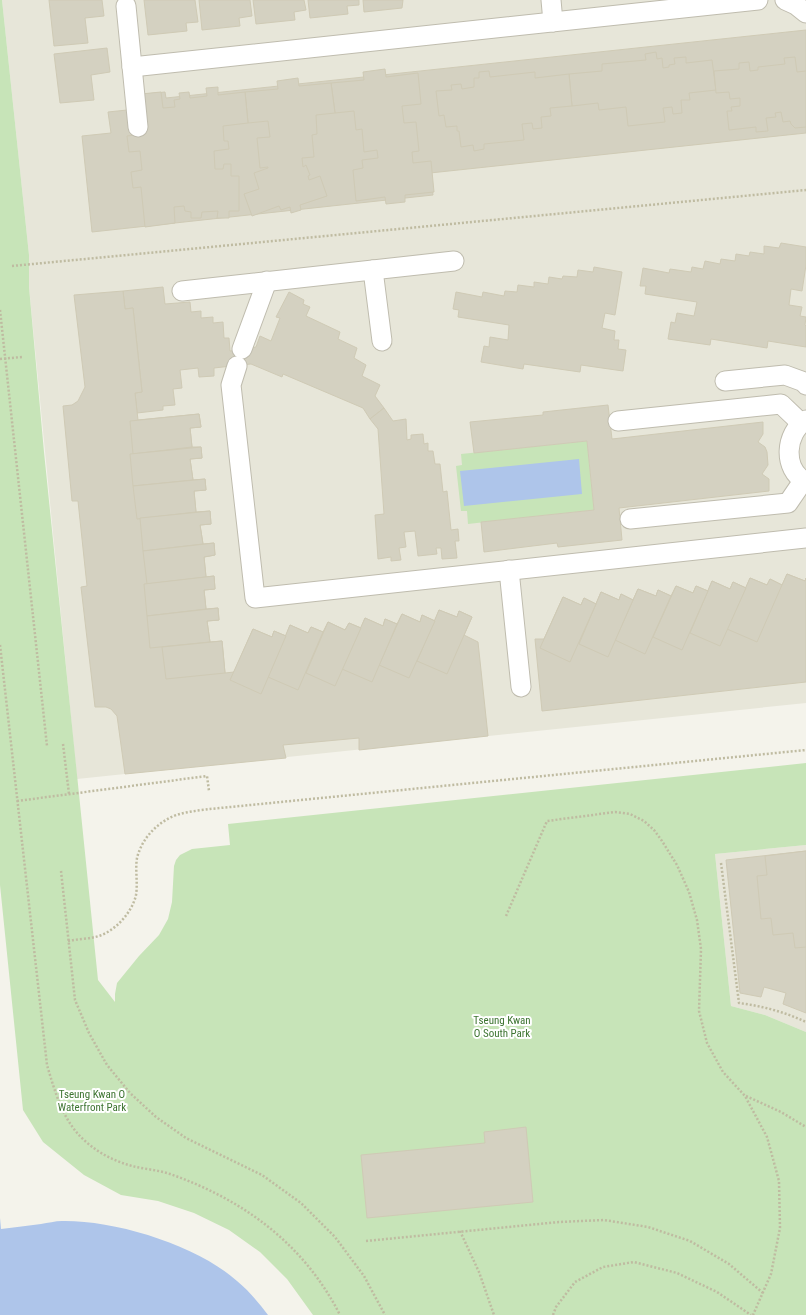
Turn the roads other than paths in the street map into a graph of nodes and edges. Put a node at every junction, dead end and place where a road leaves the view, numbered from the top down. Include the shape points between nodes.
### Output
1 (551, 0) edge
2 (758, 0) edge
3 (785, 0) edge
4 (126, 6) dead end
5 (806, 13) edge
6 (553, 22) junction
7 (132, 67) junction
8 (138, 127) dead end
9 (454, 261) dead end
10 (373, 270) junction
11 (267, 281) junction
12 (182, 291) dead end
13 (382, 341) dead end
14 (725, 381) dead end
15 (806, 385) edge
16 (618, 421) dead end
17 (804, 421) edge
18 (805, 481) edge
19 (630, 520) dead end
20 (806, 538) edge
21 (509, 570) junction
22 (521, 687) dead end

1 - 6 lane
2 - 6 lane
3 - 5 lane
4 - 7 lane
6 - 7 lane
7 - 8 lane
9 - 10 lane
10 - 11 lane
10 - 13 lane
11 - 12 lane
11 - 21 lane via 231,385 255,598
14 - 15 lane via 784,374
16 - 17 lane via 781,404
17 - 18 lane via 794,431 789,441 788,452 796,473
18 - 19 lane via 788,503
20 - 21 lane
21 - 22 lane

